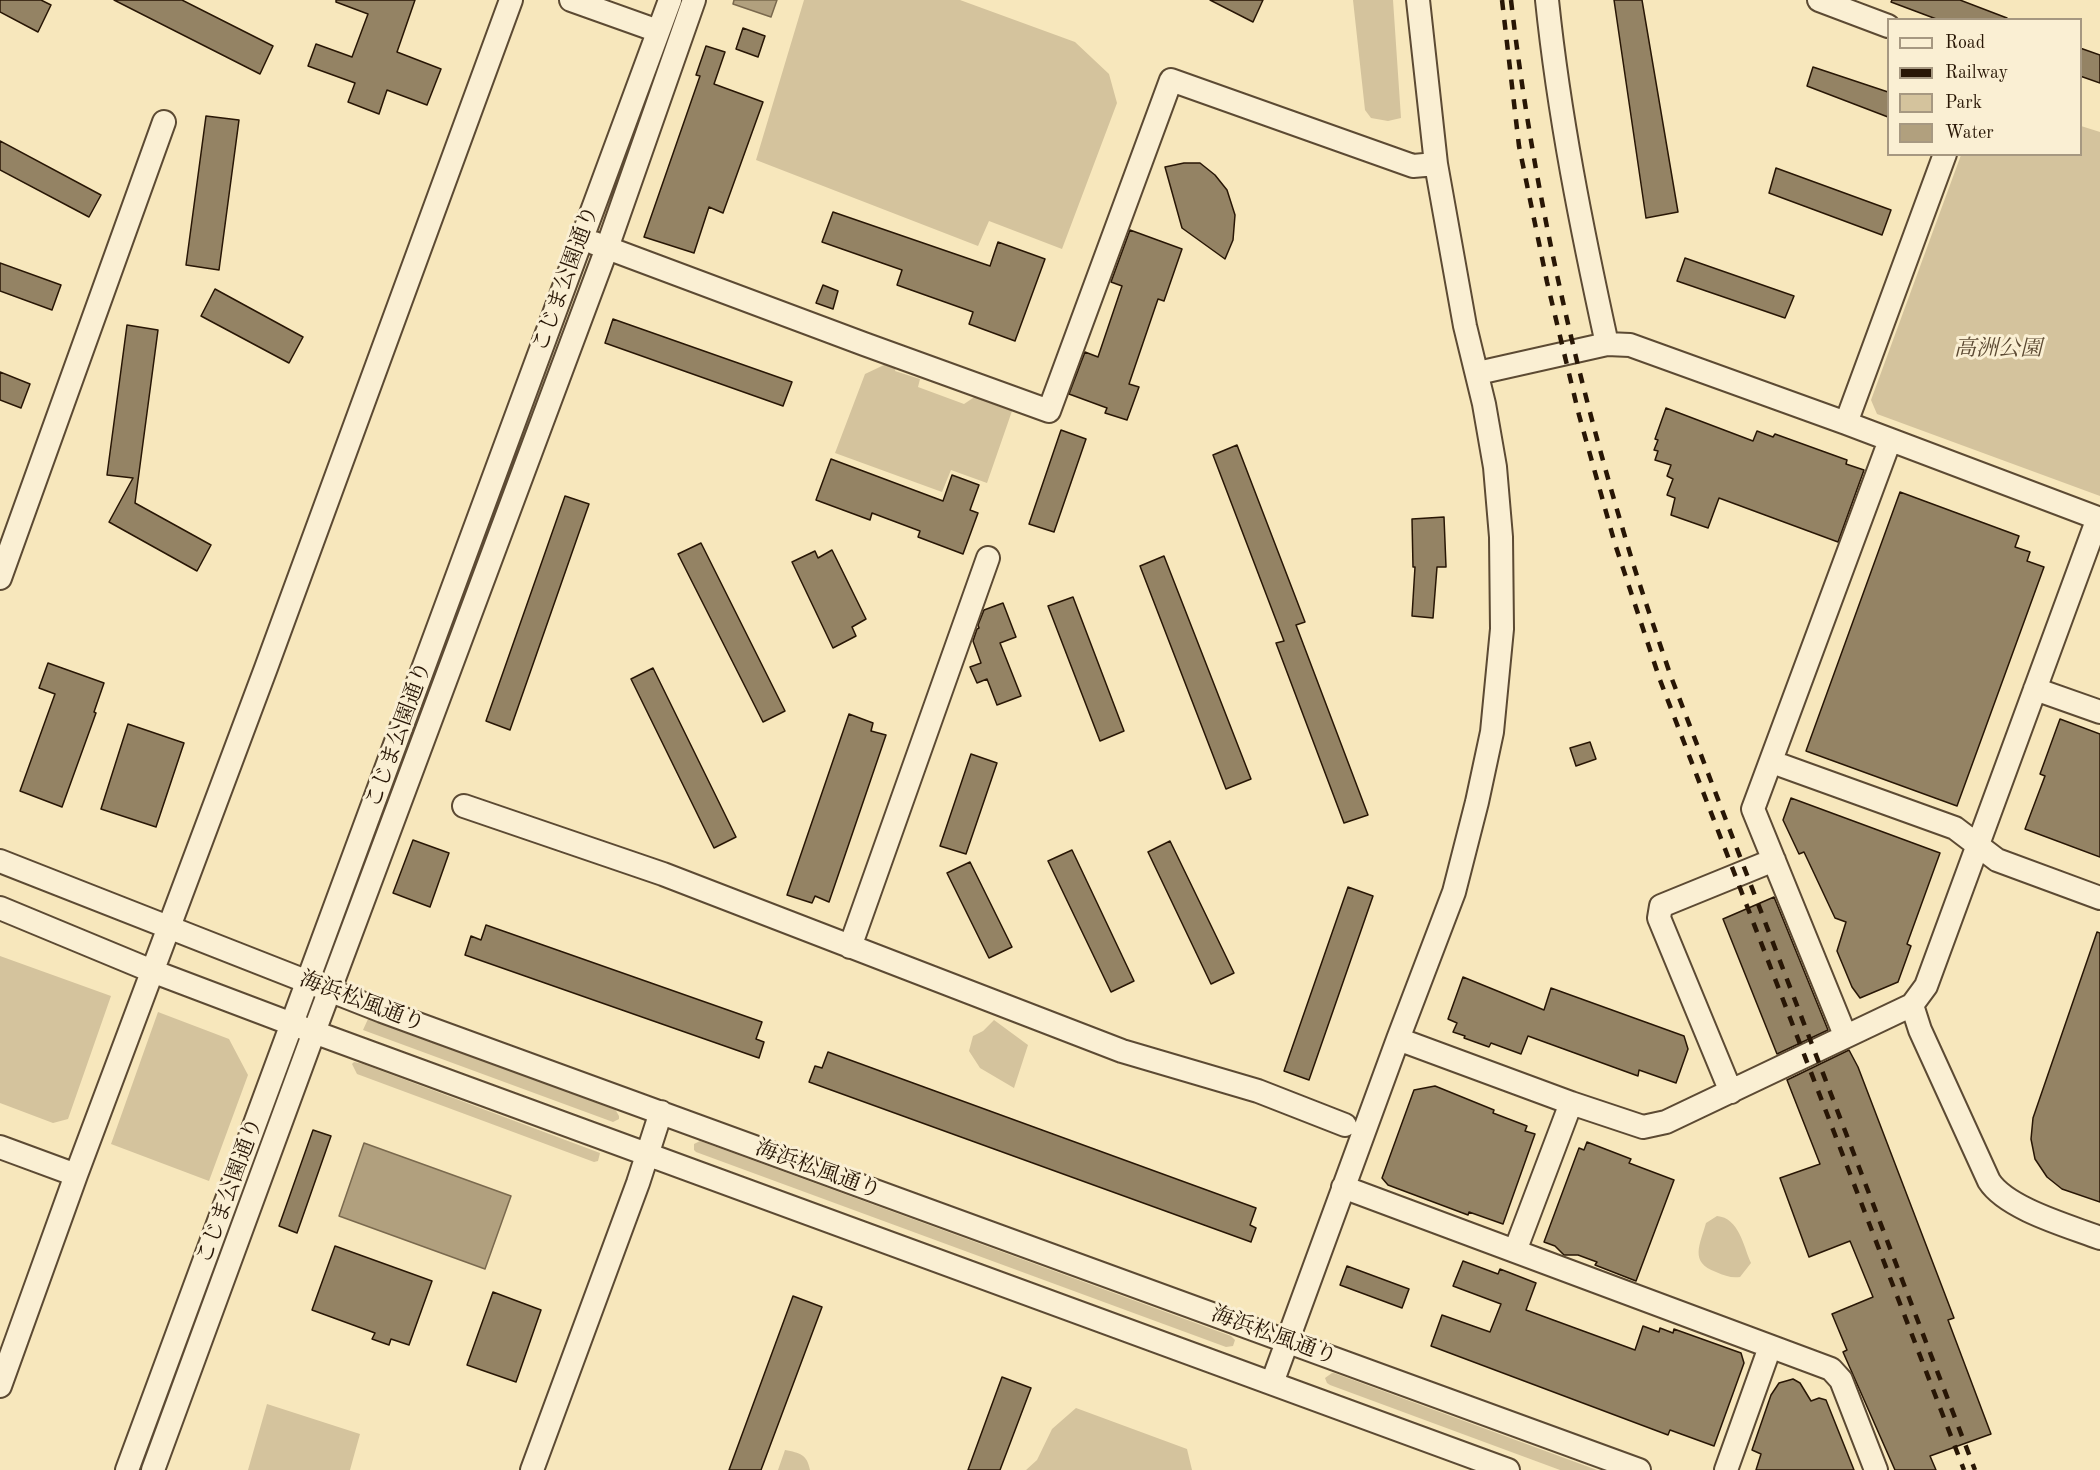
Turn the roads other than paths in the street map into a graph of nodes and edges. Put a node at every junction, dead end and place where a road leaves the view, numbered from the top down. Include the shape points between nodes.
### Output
1 (511, 0) edge
2 (571, 0) edge
3 (670, 0) edge
4 (694, 0) edge
5 (1419, 0) edge
6 (1547, 0) edge
7 (1819, 0) edge
8 (1887, 26) edge
9 (658, 32) junction
10 (164, 122) dead end
11 (1945, 156) edge
12 (1436, 164) junction
13 (581, 238) junction
14 (607, 248) junction
15 (1607, 344) junction
16 (1478, 373) junction
17 (1846, 423) junction
18 (1890, 440) junction
19 (2099, 518) edge
20 (988, 558) dead end
21 (0, 578) edge
22 (2035, 689) junction
23 (2100, 712) edge
24 (1772, 762) junction
25 (464, 806) dead end
26 (1977, 845) junction
27 (1774, 860) junction
28 (0, 861) edge
29 (2100, 898) edge
30 (0, 908) edge
31 (169, 927) junction
32 (850, 947) junction
33 (152, 971) junction
34 (308, 982) junction
35 (329, 990) junction
36 (1912, 1005) junction
37 (292, 1024) junction
38 (314, 1032) junction
39 (1845, 1035) junction
40 (1398, 1039) junction
41 (1731, 1092) junction
42 (1571, 1103) junction
43 (661, 1112) junction
44 (1345, 1125) dead end
45 (0, 1147) edge
46 (647, 1154) junction
47 (76, 1175) junction
48 (1343, 1187) junction
49 (2100, 1238) edge
50 (1515, 1251) junction
51 (1287, 1341) junction
52 (1770, 1347) junction
53 (1272, 1383) junction
54 (0, 1386) edge
55 (127, 1470) edge
56 (153, 1470) edge
57 (532, 1470) edge
58 (1508, 1470) edge
59 (1639, 1470) edge
60 (1726, 1470) edge
61 (1876, 1470) edge

1 - 31 street
2 - 9 street
3 - 9 street, こじま公園通り
4 - 14 street, こじま公園通り
5 - 12 street
6 - 15 street via 1573,186
7 - 8 street
9 - 13 street, こじま公園通り
10 - 21 street
11 - 17 street
12 - 14 street via 1413,166 1171,80 1049,411
12 - 16 street via 1465,326
13 - 14 street
13 - 34 street, こじま公園通り
14 - 35 street, こじま公園通り
15 - 16 street
15 - 17 street via 1630,345
16 - 40 street via 1495,467 1501,537 1502,629 1492,732 1454,892
17 - 18 street
18 - 19 street
18 - 24 street
19 - 22 street
20 - 32 street
22 - 23 street
22 - 26 street
24 - 26 street via 1955,828
24 - 27 street via 1753,809
25 - 32 street via 663,874
26 - 29 street via 1997,860
26 - 36 street via 1926,986
27 - 39 street
27 - 41 street via 1661,906 1659,918
28 - 31 street, 海浜松風通り
30 - 33 street, 海浜松風通り
31 - 33 street
31 - 34 street, 海浜松風通り
32 - 44 street via 1122,1051 1258,1091
33 - 37 street, 海浜松風通り
33 - 47 street
34 - 35 street, 海浜松風通り
34 - 37 street, こじま公園通り
35 - 38 street, こじま公園通り
35 - 43 street, 海浜松風通り
36 - 39 street
36 - 49 street via 1996,1192 2033,1213
37 - 38 street, 海浜松風通り
37 - 55 street, こじま公園通り
38 - 46 street, 海浜松風通り
38 - 56 street, こじま公園通り
39 - 41 street
40 - 42 street
40 - 48 street
41 - 42 street via 1666,1122 1643,1127
42 - 50 street
43 - 46 street
43 - 51 street, 海浜松風通り
45 - 47 street
46 - 53 street, 海浜松風通り
46 - 57 street
47 - 54 street
48 - 50 street
48 - 51 street
50 - 52 street
51 - 53 street
51 - 59 street, 海浜松風通り
52 - 60 street
52 - 61 street via 1831,1369 1841,1380
53 - 58 street, 海浜松風通り

